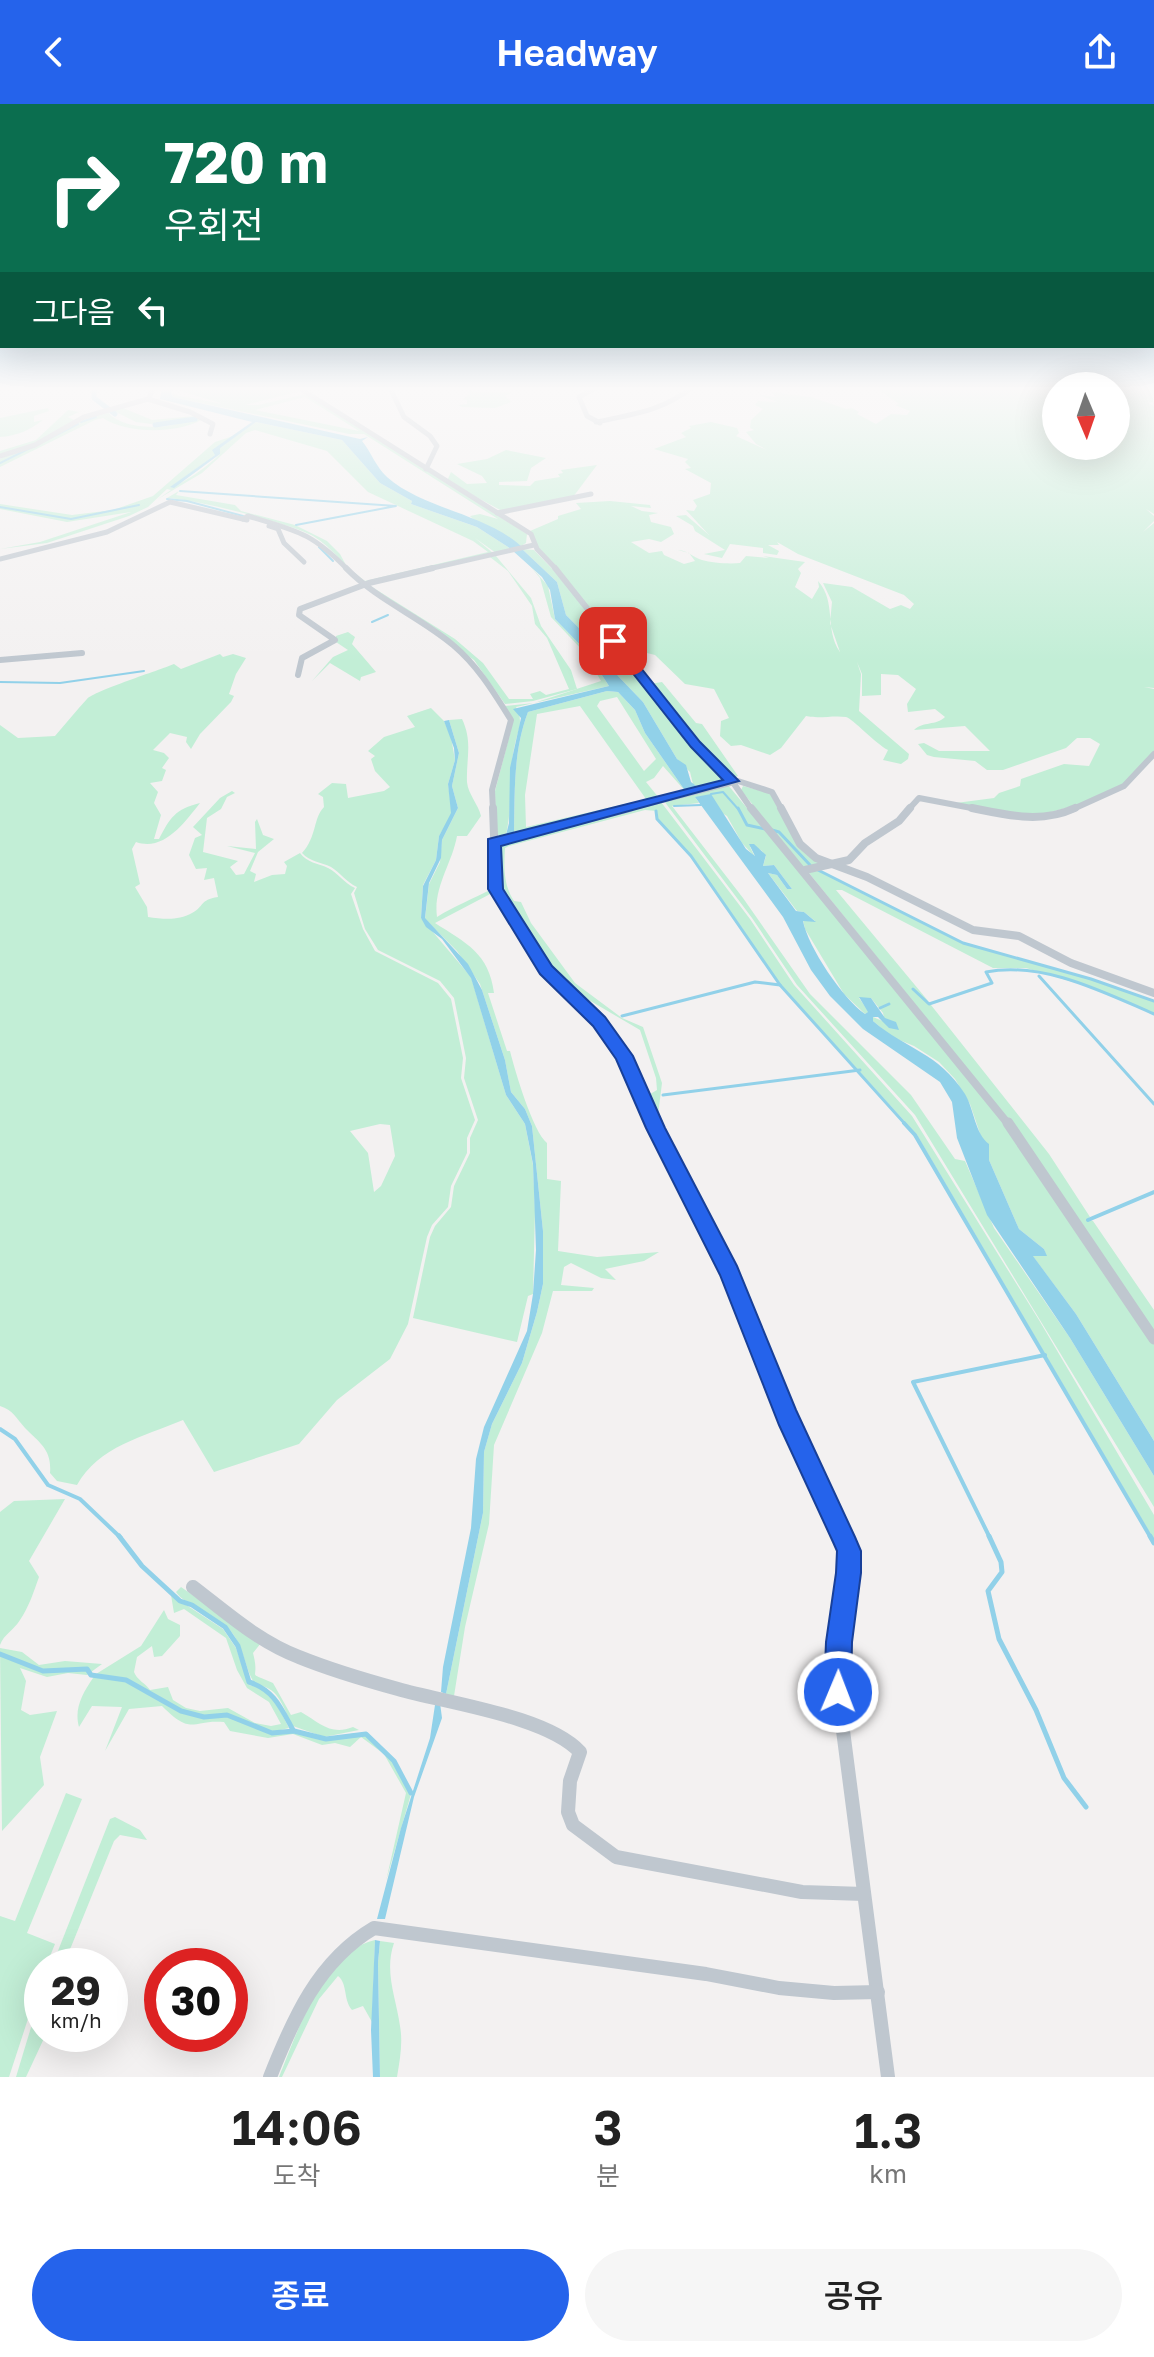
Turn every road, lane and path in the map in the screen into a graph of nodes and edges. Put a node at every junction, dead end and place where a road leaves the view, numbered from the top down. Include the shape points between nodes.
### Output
1 (441, 478) edge
2 (591, 494) dead end
3 (497, 513) junction
4 (246, 517) junction
5 (534, 545) junction
6 (0, 559) edge
7 (304, 562) dead end
8 (362, 585) junction
9 (82, 653) dead end
10 (0, 660) edge
11 (298, 675) dead end
12 (1154, 754) edge
13 (732, 781) junction
14 (500, 841) junction
15 (827, 864) junction
16 (810, 868) junction
17 (1154, 993) edge
18 (1154, 1339) edge
19 (193, 1587) dead end
20 (864, 1894) junction
21 (878, 1992) junction
22 (270, 2077) edge
23 (888, 2077) edge

1 - 3 street
2 - 3 street
3 - 5 street via 528,531
4 - 6 street via 170,502 107,532
4 - 7 street via 278,529
4 - 8 street via 308,535
5 - 8 street
5 - 13 street via 696,745
8 - 11 street via 298,610 335,640 302,658
8 - 14 street via 471,659 508,714 511,720 492,790
9 - 10 street
12 - 15 street via 1124,786 1063,814 1025,819 919,798 849,860
13 - 14 street
13 - 15 street via 772,792 800,844
13 - 16 street via 752,810
14 - 20 street via 494,878 501,899 546,970 599,1022 624,1056 729,1272 787,1417 849,1551 838,1692
15 - 16 street
15 - 17 street via 867,877 973,930 1012,934 1071,963
16 - 18 street via 1008,1122
19 - 20 street via 264,1641 298,1657 506,1716 569,1740 580,1752 570,1781 568,1812 573,1825 616,1857 802,1892
20 - 21 street
21 - 22 street via 779,1988 380,1928 359,1935 318,1981
21 - 23 street

